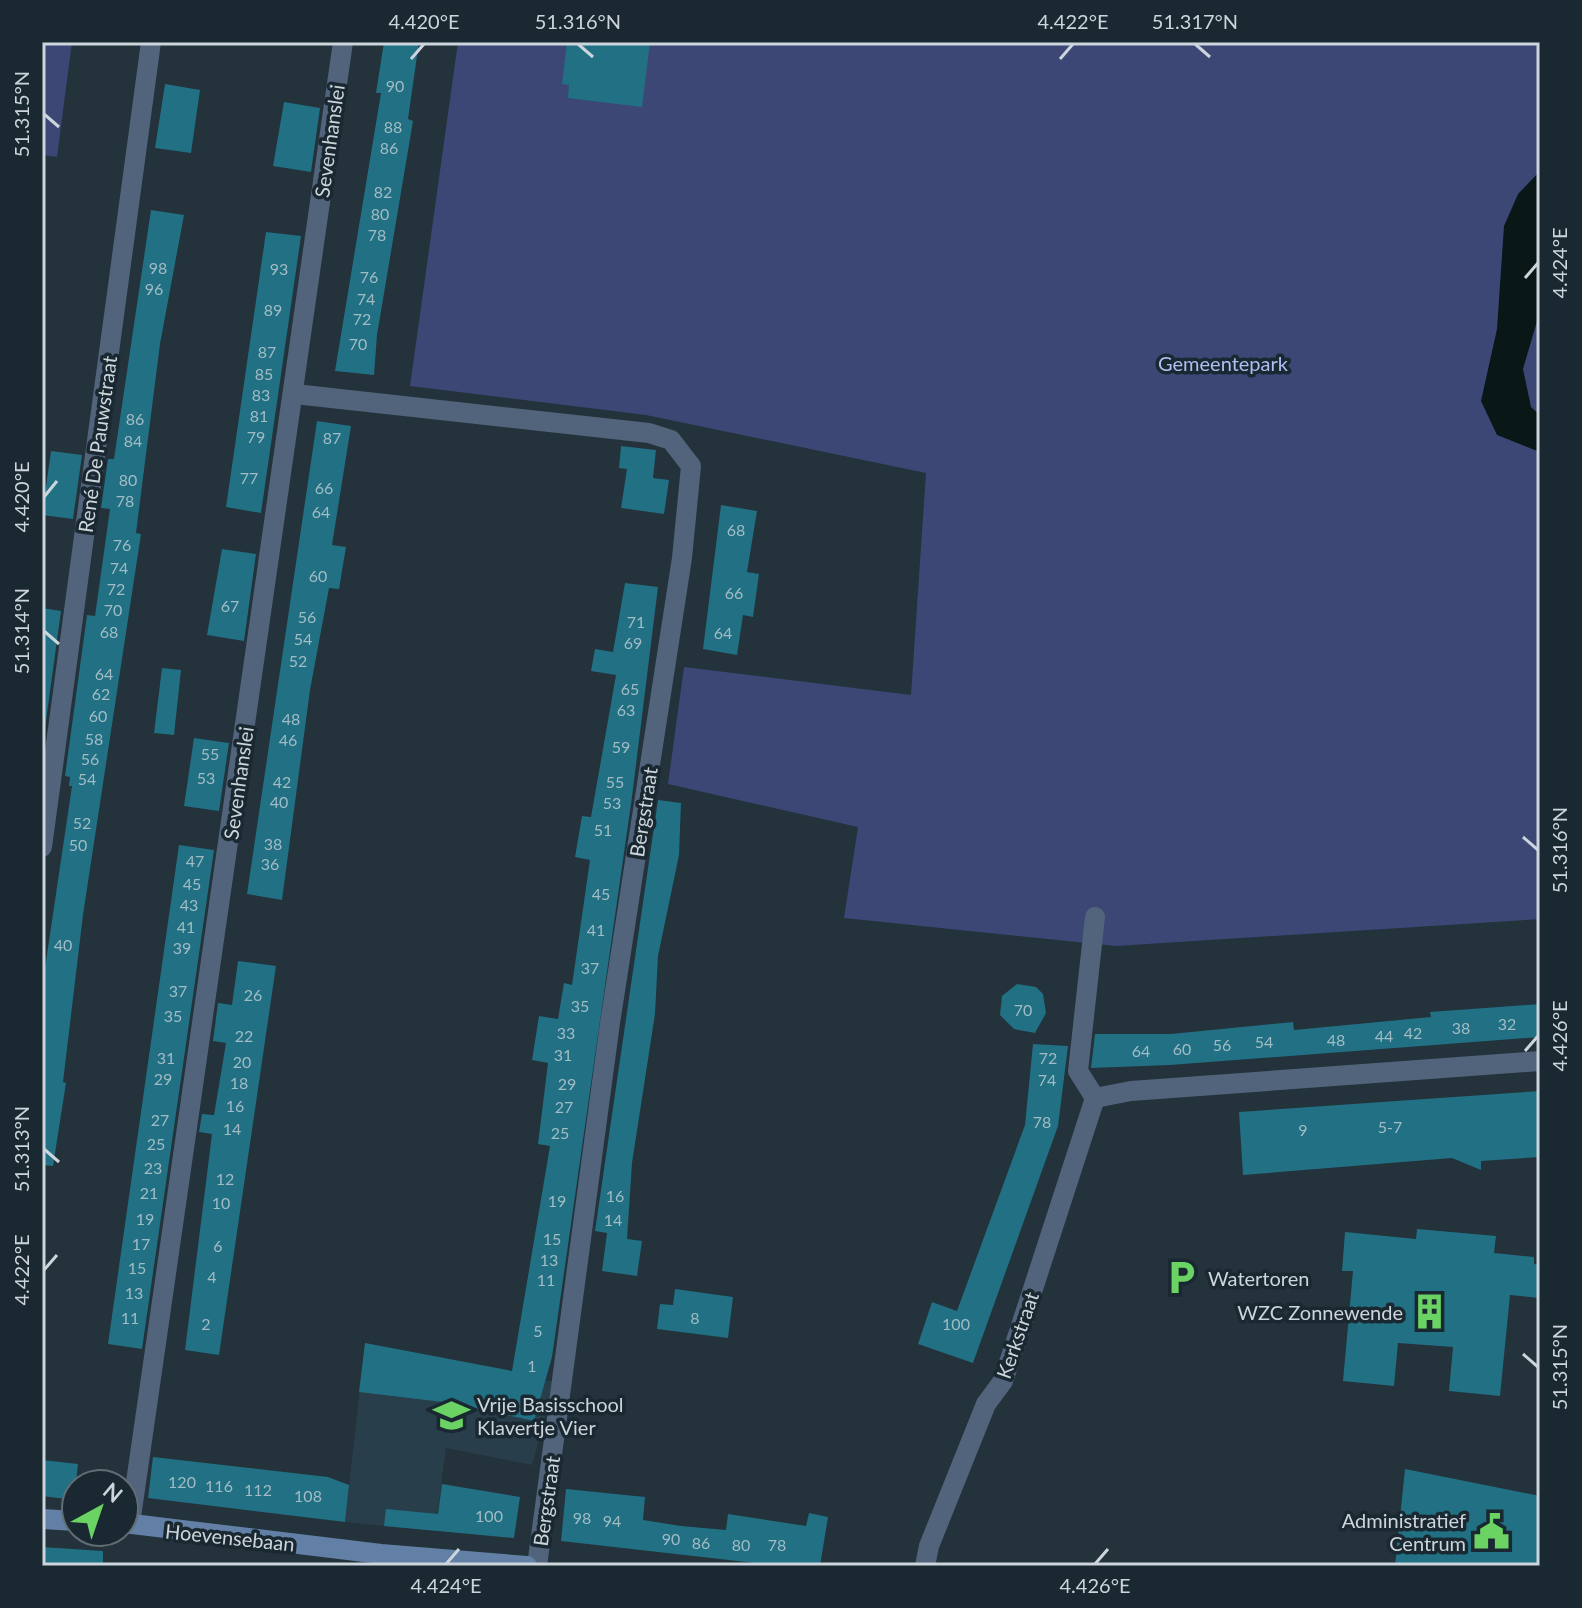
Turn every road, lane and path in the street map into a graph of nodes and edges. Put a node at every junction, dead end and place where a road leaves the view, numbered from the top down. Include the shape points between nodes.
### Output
1 (151, 42) edge
2 (343, 42) edge
3 (295, 394) junction
4 (42, 847) edge
5 (1095, 917) dead end
6 (1540, 1061) edge
7 (1095, 1098) junction
8 (135, 1468) edge
9 (140, 1525) edge
10 (527, 1566) edge
11 (537, 1566) edge
12 (925, 1566) edge

1 - 4 street, René De Pauwstraat
2 - 3 street, Sevenhanslei
3 - 8 street, Sevenhanslei
3 - 11 street, Bergstraat via 649,433 671,440 691,466
5 - 7 street via 1078,1071
6 - 7 street
7 - 12 street, Kerkstraat via 1003,1381 986,1404
9 - 10 street, Hoevensebaan

